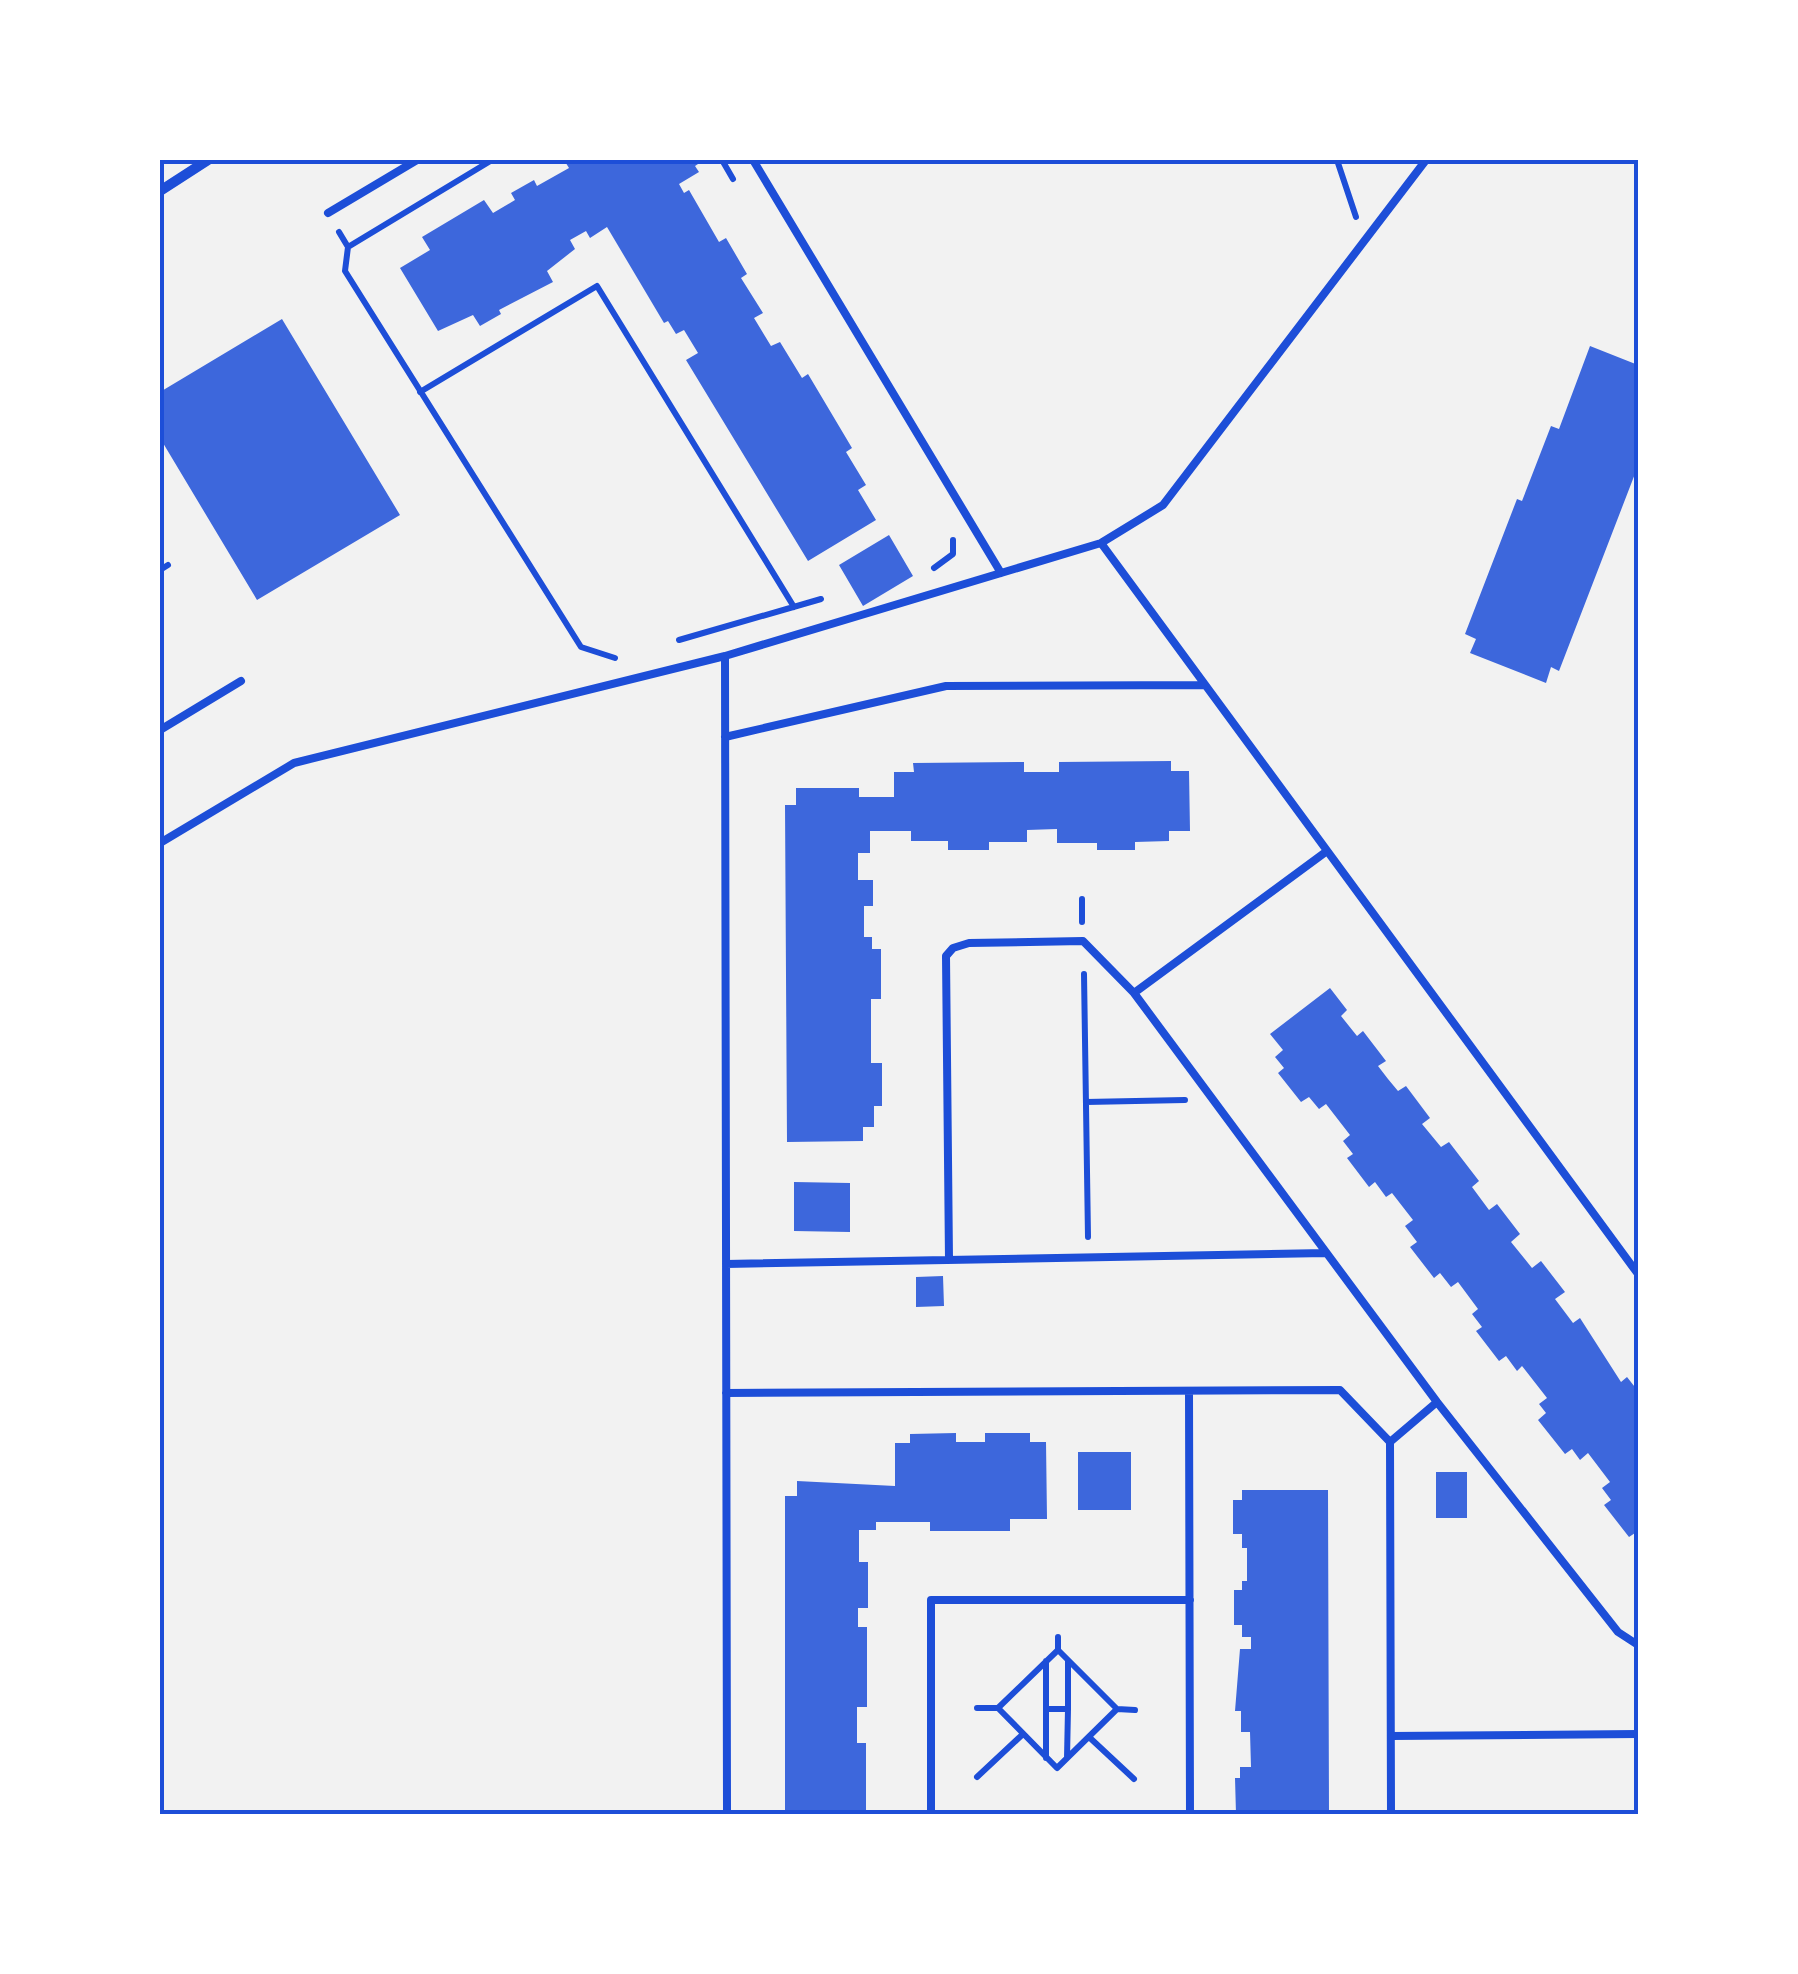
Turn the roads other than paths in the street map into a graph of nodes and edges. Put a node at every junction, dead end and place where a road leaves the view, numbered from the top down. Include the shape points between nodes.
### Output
1 (208, 160) edge
2 (417, 160) edge
3 (753, 160) edge
4 (1426, 160) edge
5 (160, 191) edge
6 (328, 213) dead end
7 (1101, 544) junction
8 (1001, 573) junction
9 (725, 656) junction
10 (241, 681) dead end
11 (1204, 685) junction
12 (160, 730) edge
13 (725, 738) junction
14 (160, 843) edge
15 (1327, 851) junction
16 (1134, 993) junction
17 (1327, 1253) junction
18 (949, 1260) junction
19 (726, 1264) junction
20 (1638, 1274) edge
21 (1189, 1391) junction
22 (726, 1393) junction
23 (1437, 1402) junction
24 (1390, 1442) junction
25 (1190, 1600) junction
26 (1638, 1644) edge
27 (1638, 1734) edge
28 (1391, 1736) junction
29 (727, 1814) edge
30 (932, 1814) edge
31 (1190, 1814) edge
32 (1392, 1814) edge

1 - 5 street
2 - 6 lane
3 - 8 lane
4 - 7 lane via 1163,505
7 - 8 lane
7 - 11 lane
8 - 9 lane
9 - 13 lane
9 - 14 lane via 294,762
10 - 12 lane
11 - 13 lane via 946,686
11 - 15 lane
13 - 19 lane
15 - 16 lane
15 - 20 lane
16 - 17 lane
16 - 18 lane via 1083,941 969,943 946,956
17 - 18 lane
17 - 23 lane
18 - 19 lane
19 - 22 lane
21 - 22 lane
21 - 24 lane via 1340,1390
21 - 25 lane
22 - 29 lane
23 - 24 lane
23 - 26 lane via 1618,1632
24 - 28 lane
25 - 30 lane via 931,1600
25 - 31 lane
27 - 28 lane
28 - 32 lane

